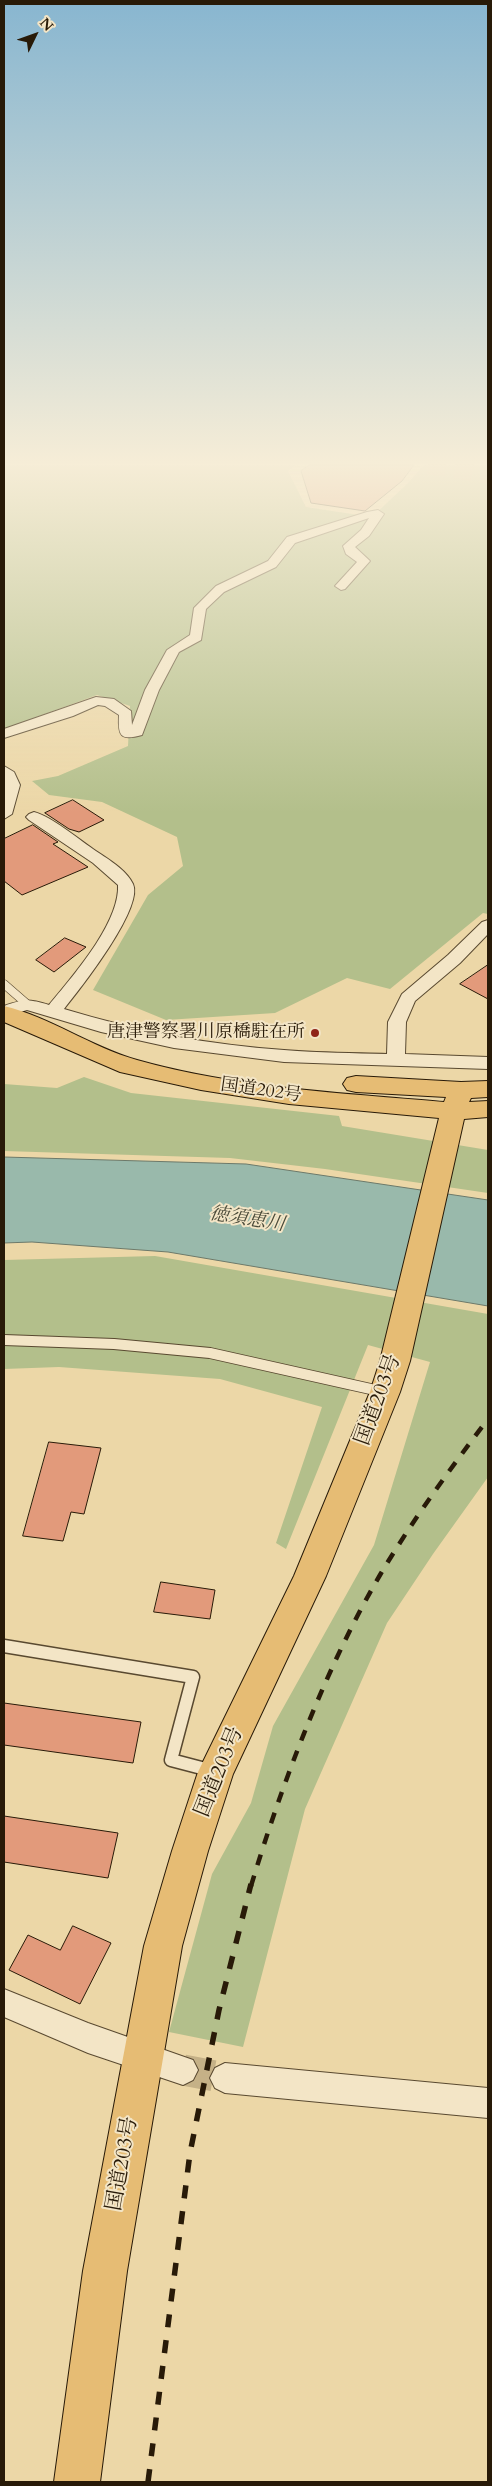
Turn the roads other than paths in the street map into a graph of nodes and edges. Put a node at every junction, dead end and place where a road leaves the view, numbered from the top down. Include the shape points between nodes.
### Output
1 (237, 581) edge
2 (346, 581) edge
3 (341, 586) dead end
4 (4, 734) edge
5 (4, 770) edge
6 (4, 814) edge
7 (34, 817) dead end
8 (488, 925) edge
9 (4, 984) edge
10 (27, 1004) junction
11 (4, 1012) edge
12 (48, 1021) junction
13 (396, 1059) junction
14 (488, 1063) edge
15 (488, 1089) edge
16 (457, 1101) junction
17 (488, 1109) edge
18 (4, 1340) edge
19 (390, 1377) junction
20 (4, 1646) edge
21 (216, 1772) junction
22 (4, 2002) edge
23 (142, 2056) junction
24 (183, 2070) tunnel mouth
25 (225, 2078) tunnel mouth
26 (488, 2103) edge
27 (77, 2482) edge

1 - 4 street via 220,589 200,608 196,637 174,650 152,690 137,732 125,732 126,714 109,702 96,701
2 - 3 street
5 - 6 street via 12,775 15,787
7 - 12 street via 104,865 126,885 128,897 95,957
8 - 13 street via 408,998 397,1022
9 - 10 lane
10 - 11 street
10 - 12 street
11 - 12 highway, 国道202号
12 - 13 street via 284,1056
12 - 16 highway, 国道202号 via 129,1066 201,1082 290,1096
13 - 14 street
15 - 16 highway, 国道202号
16 - 17 highway, 国道202号
16 - 19 highway, 国道203号
18 - 19 lane via 114,1344
19 - 21 highway, 国道203号 via 310,1576
20 - 21 lane via 193,1677 171,1760
21 - 23 highway, 国道203号 via 163,1946
22 - 23 street via 88,2038
23 - 24 street
23 - 27 highway, 国道203号 via 105,2270
25 - 26 street

